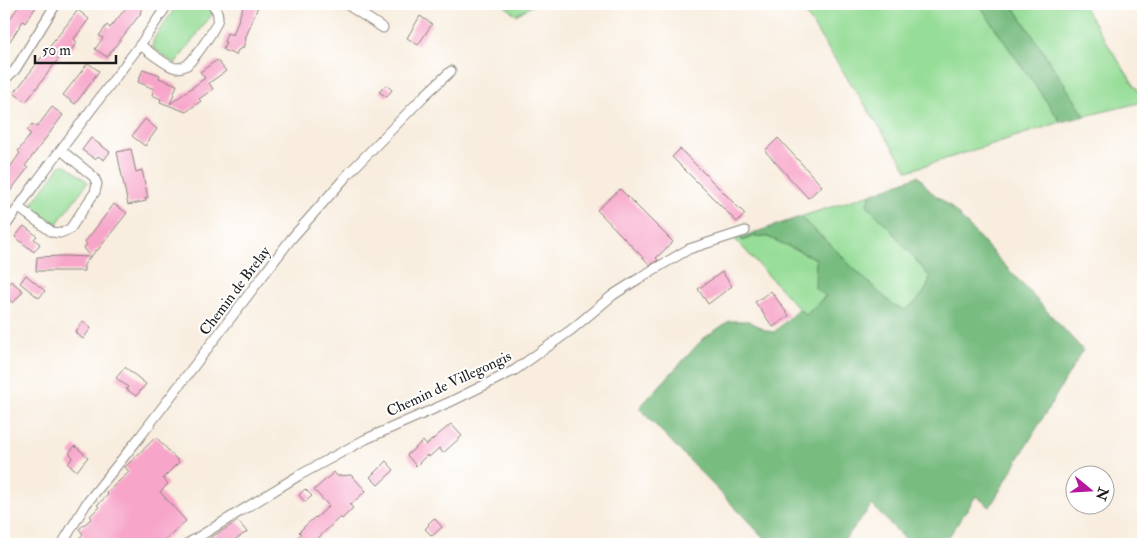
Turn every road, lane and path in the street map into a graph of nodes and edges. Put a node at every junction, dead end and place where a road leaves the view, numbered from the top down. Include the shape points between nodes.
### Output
1 (56, 4) edge
2 (168, 4) edge
3 (211, 4) edge
4 (346, 4) edge
5 (383, 28) dead end
6 (140, 44) junction
7 (451, 71) dead end
8 (4, 80) edge
9 (61, 150) junction
10 (18, 208) junction
11 (4, 228) edge
12 (744, 231) dead end
13 (62, 544) edge
14 (187, 544) edge

1 - 8 street via 15,70
2 - 6 street
3 - 6 street via 219,18 216,26 185,66 170,66
4 - 5 street
6 - 9 street
7 - 13 street, Chemin de Brelay via 350,172 291,239 86,504
9 - 10 street
9 - 10 street via 94,177 97,184 70,229 52,232
10 - 11 street
12 - 14 street, Chemin de Villegongis via 689,249 613,295 515,370 366,438

